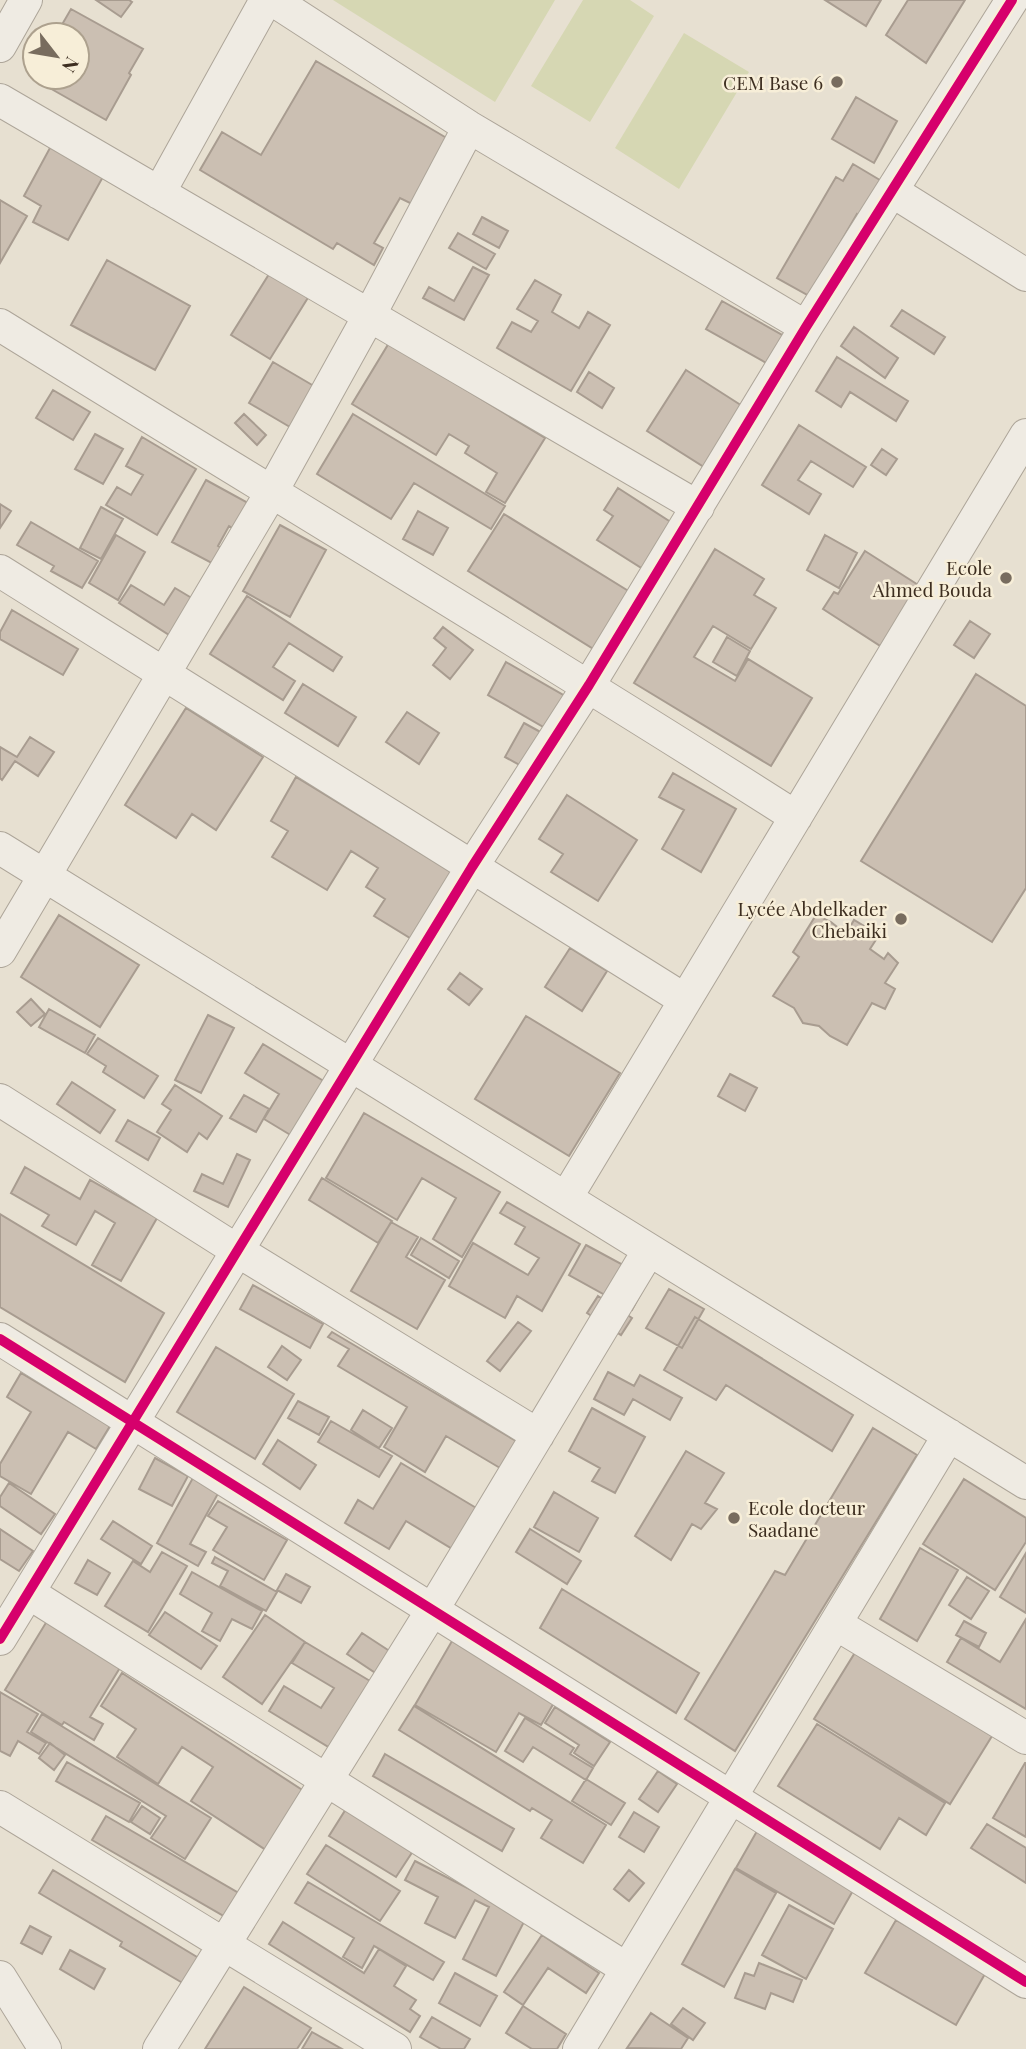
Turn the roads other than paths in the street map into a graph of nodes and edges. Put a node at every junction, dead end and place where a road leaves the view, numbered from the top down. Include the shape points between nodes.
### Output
1 (26, 0) edge
2 (266, 0) edge
3 (273, 0) edge
4 (1012, 0) edge
5 (0, 46) edge
6 (0, 100) edge
7 (469, 127) junction
8 (892, 191) junction
9 (159, 193) junction
10 (1026, 275) edge
11 (369, 316) junction
12 (0, 325) edge
13 (806, 327) junction
14 (1026, 435) edge
15 (271, 493) junction
16 (698, 507) junction
17 (0, 571) edge
18 (165, 674) junction
19 (589, 685) junction
20 (796, 817) junction
21 (0, 848) edge
22 (472, 867) junction
23 (44, 875) junction
24 (0, 951) edge
25 (685, 1000) junction
26 (351, 1065) junction
27 (0, 1100) edge
28 (566, 1198) junction
29 (649, 1250) junction
30 (238, 1251) junction
31 (0, 1339) edge
32 (134, 1422) junction
33 (538, 1435) junction
34 (949, 1435) junction
35 (1026, 1483) edge
36 (29, 1593) junction
37 (433, 1609) junction
38 (836, 1624) junction
39 (0, 1639) edge
40 (1026, 1738) edge
41 (326, 1780) junction
42 (732, 1797) junction
43 (0, 1807) edge
44 (223, 1944) junction
45 (627, 1969) junction
46 (0, 1977) edge
47 (1026, 1982) edge
48 (45, 2049) edge
49 (159, 2049) edge
50 (395, 2049) edge
51 (579, 2049) edge

1 - 5 street
2 - 9 street
3 - 7 street
4 - 8 street
6 - 9 street
7 - 11 street
7 - 13 street
8 - 10 street
8 - 13 street
9 - 11 street
11 - 15 street
11 - 16 street
12 - 15 street
13 - 16 street
14 - 20 street
15 - 18 street
15 - 19 street
16 - 19 street
17 - 18 street
18 - 22 street
18 - 23 street
19 - 20 street
19 - 22 street
20 - 25 street
21 - 23 street
22 - 25 street
22 - 26 street
23 - 24 street
23 - 26 street
25 - 28 street
26 - 28 street
26 - 30 street
27 - 30 street
28 - 29 street
29 - 33 street
29 - 34 street
30 - 32 street
30 - 33 street
31 - 32 street
32 - 36 street
32 - 37 street
33 - 37 street
34 - 35 street
34 - 38 street
36 - 39 street
36 - 41 street
37 - 41 street
37 - 42 street
38 - 40 street
38 - 42 street
41 - 44 street
41 - 45 street
42 - 45 street
42 - 47 street
43 - 44 street
44 - 49 street
44 - 50 street
45 - 51 street
46 - 48 street

